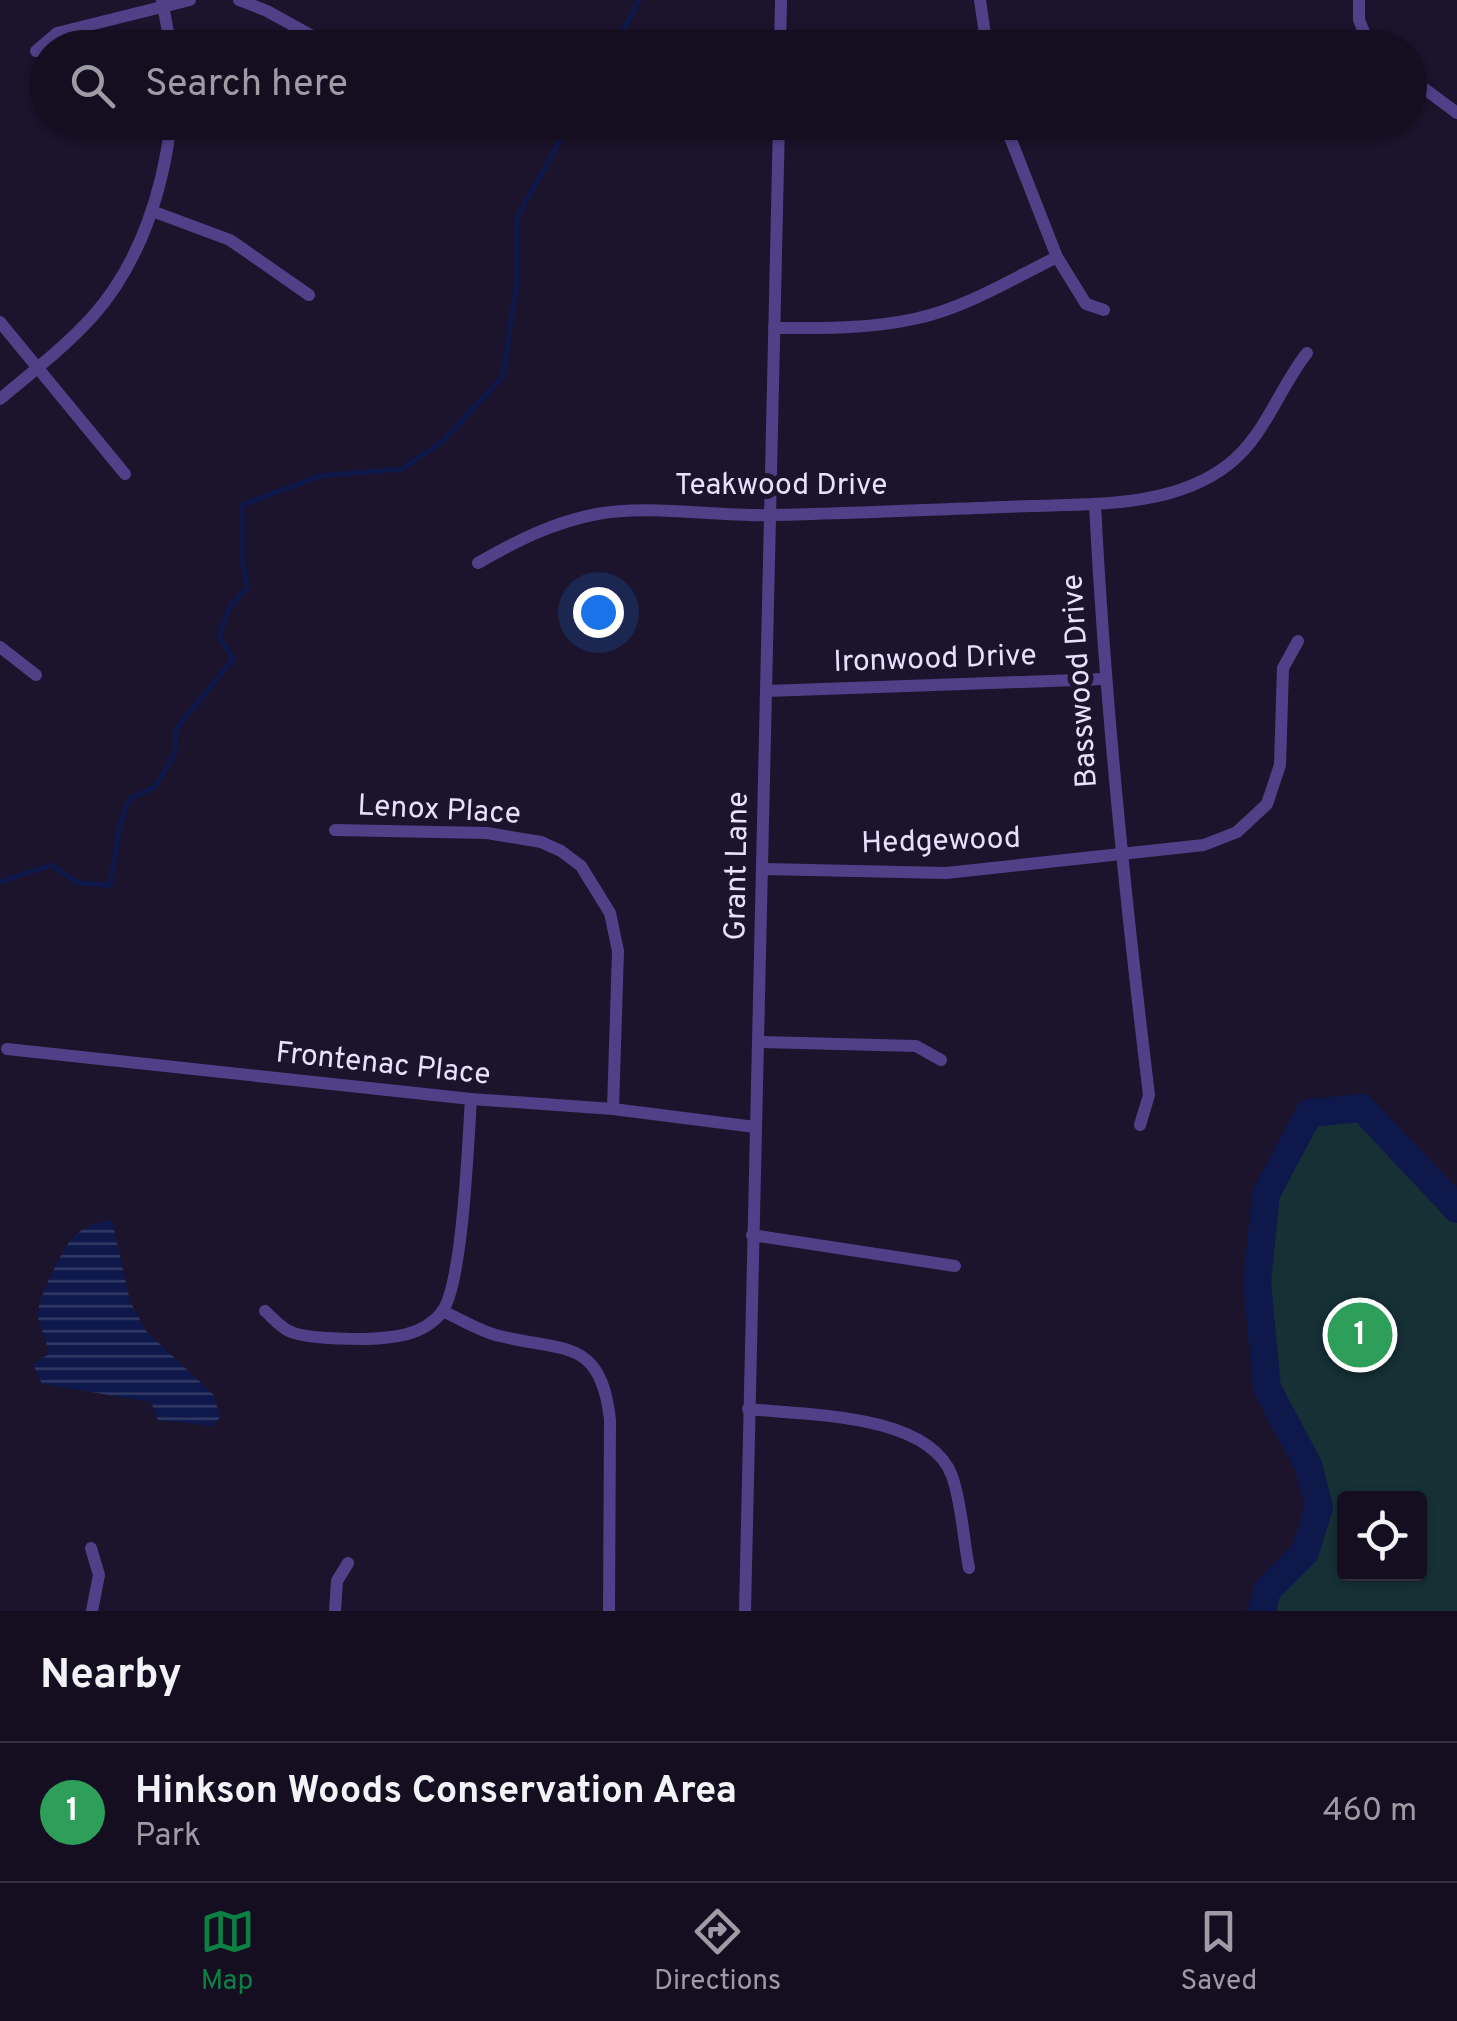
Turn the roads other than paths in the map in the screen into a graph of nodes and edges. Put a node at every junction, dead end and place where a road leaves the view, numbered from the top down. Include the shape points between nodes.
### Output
1 (190, 0) edge
2 (239, 0) edge
3 (781, 0) edge
4 (980, 0) edge
5 (1359, 0) edge
6 (163, 3) edge
7 (63, 30) edge
8 (168, 30) edge
9 (303, 30) edge
10 (780, 30) edge
11 (984, 30) edge
12 (1363, 30) edge
13 (1427, 91) edge
14 (1457, 113) edge
15 (169, 140) edge
16 (778, 140) edge
17 (1011, 140) edge
18 (152, 211) junction
19 (1057, 256) junction
20 (309, 294) dead end
21 (1104, 310) dead end
22 (0, 322) edge
23 (774, 328) junction
24 (1307, 353) dead end
25 (36, 368) junction
26 (0, 399) edge
27 (126, 474) dead end
28 (1095, 504) junction
29 (770, 515) junction
30 (478, 563) dead end
31 (1298, 641) dead end
32 (0, 647) edge
33 (36, 675) dead end
34 (1104, 679) junction
35 (767, 691) junction
36 (334, 830) dead end
37 (1120, 856) junction
38 (764, 869) junction
39 (759, 1042) junction
40 (8, 1049) dead end
41 (941, 1060) dead end
42 (471, 1099) junction
43 (613, 1109) junction
44 (1140, 1125) dead end
45 (755, 1127) junction
46 (752, 1235) junction
47 (955, 1266) dead end
48 (265, 1311) dead end
49 (442, 1311) junction
50 (748, 1409) junction
51 (91, 1548) dead end
52 (348, 1563) dead end
53 (969, 1568) dead end
54 (92, 1611) edge
55 (335, 1611) edge
56 (610, 1611) edge
57 (745, 1611) edge

1 - 6 street
2 - 9 street
3 - 10 street
4 - 11 street
5 - 12 street
6 - 7 street
6 - 8 street
13 - 14 street
15 - 18 street
16 - 23 street, Grant Lane
17 - 19 street
18 - 20 street via 230,240
18 - 25 street via 94,315
19 - 21 street via 1086,304
19 - 23 street via 917,319 857,328
22 - 25 street
23 - 29 street, Grant Lane
24 - 28 street, Teakwood Drive via 1259,431 1228,464 1157,496
25 - 26 street
25 - 27 street
28 - 29 street, Teakwood Drive
28 - 34 street, Basswood Drive
29 - 30 street, Teakwood Drive via 600,513 552,526
29 - 35 street, Grant Lane
31 - 37 street, Hedgewood via 1283,668 1280,765 1267,804 1237,832 1204,845
32 - 33 street
34 - 35 street, Ironwood Drive
34 - 37 street, Basswood Drive
35 - 38 street, Grant Lane
36 - 43 street, Lenox Place via 487,833 541,842 581,866 610,914 618,951
37 - 38 street, Hedgewood via 946,873
37 - 44 street, Basswood Drive via 1149,1095
38 - 39 street, Grant Lane
39 - 41 street via 916,1046
39 - 45 street, Grant Lane
40 - 42 street, Frontenac Place
42 - 43 street, Frontenac Place
42 - 49 street via 452,1292
43 - 45 street, Frontenac Place
45 - 46 street, Grant Lane
46 - 47 street
46 - 50 street, Grant Lane
48 - 49 street via 290,1332 346,1340 398,1338
49 - 56 street via 497,1336 573,1351 596,1367 610,1420
50 - 53 street via 896,1428 938,1451 952,1476
50 - 57 street, Grant Lane
51 - 54 street via 99,1574
52 - 55 street via 336,1581

